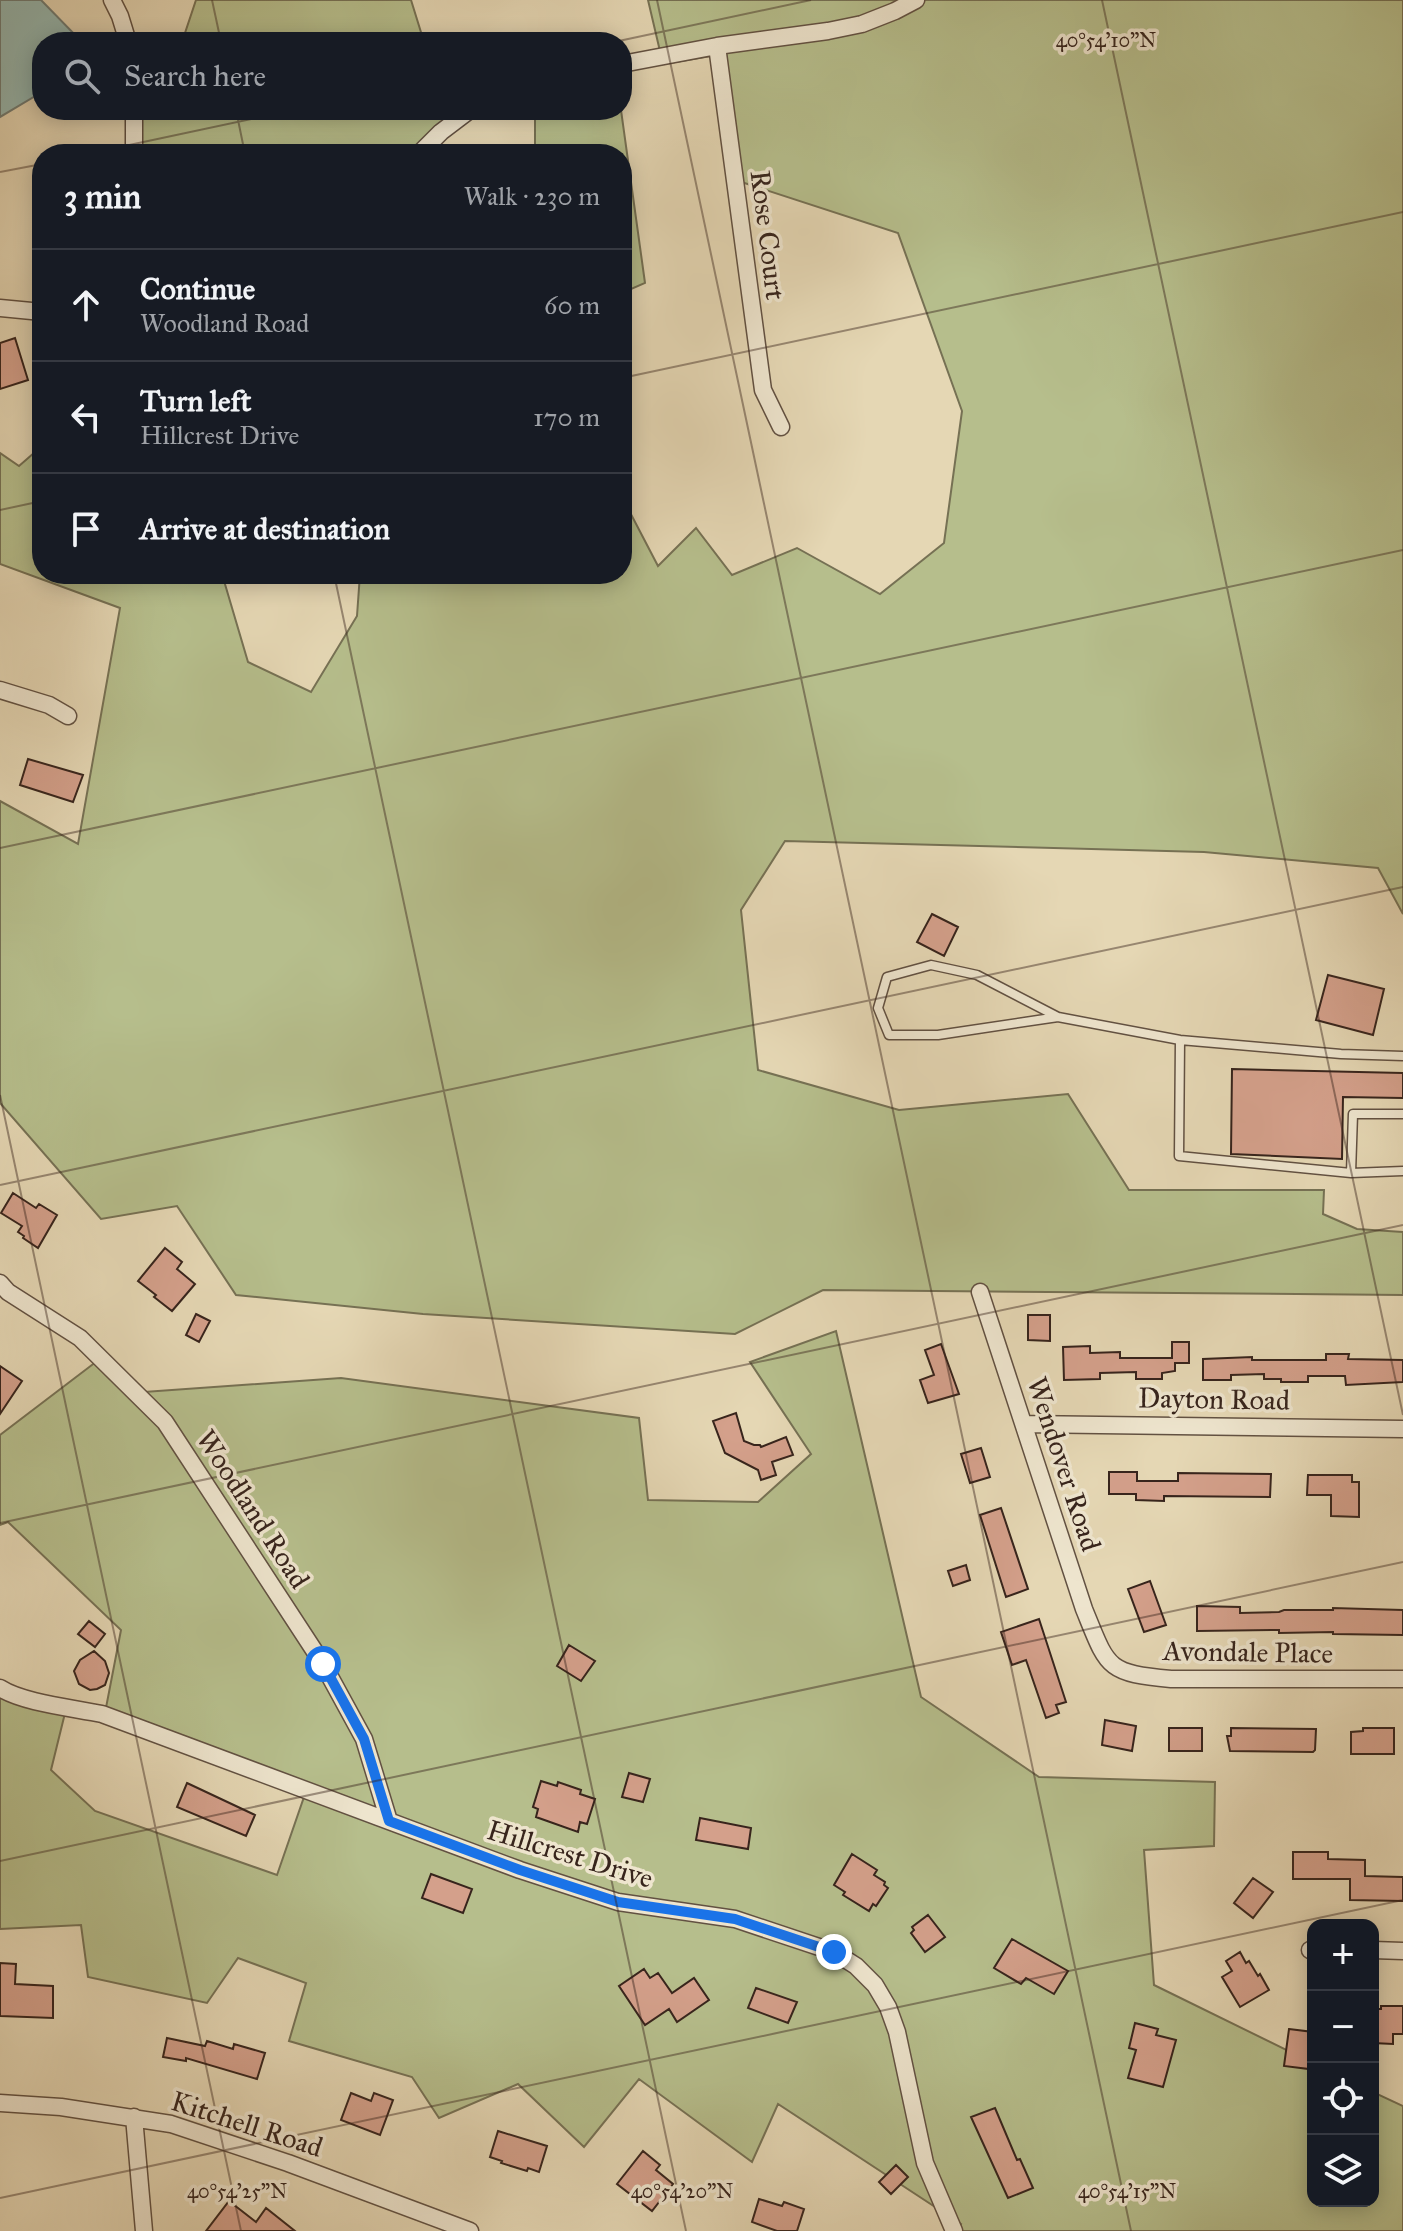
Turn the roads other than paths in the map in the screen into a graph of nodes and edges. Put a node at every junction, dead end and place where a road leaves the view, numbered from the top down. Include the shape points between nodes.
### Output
1 (112, 0) edge
2 (916, 0) edge
3 (124, 32) edge
4 (717, 46) junction
5 (632, 62) edge
6 (134, 120) edge
7 (457, 120) edge
8 (134, 144) edge
9 (429, 144) edge
10 (0, 308) edge
11 (32, 311) edge
12 (781, 427) dead end
13 (0, 690) edge
14 (68, 716) dead end
15 (1058, 1017) junction
16 (1180, 1040) junction
17 (1403, 1056) edge
18 (1403, 1114) edge
19 (1403, 1171) edge
20 (1351, 1173) junction
21 (0, 1283) edge
22 (980, 1292) dead end
23 (1024, 1424) junction
24 (1403, 1429) edge
25 (1101, 1652) joint
26 (1403, 1679) edge
27 (0, 1688) edge
28 (389, 1821) junction
29 (1379, 1950) edge
30 (1403, 1951) edge
31 (0, 2103) edge
32 (134, 2117) junction
33 (144, 2231) edge
34 (470, 2231) edge
35 (954, 2231) edge

1 - 3 street
2 - 4 street via 862,24
4 - 5 street
4 - 12 street, Rose Court via 763,390
6 - 8 street
7 - 9 street
10 - 11 street
13 - 14 street
15 - 15 lane via 977,975 931,965 887,977 878,1008 889,1035 938,1035
15 - 16 lane
16 - 17 lane
16 - 20 lane via 1179,1156
18 - 20 lane via 1353,1114
19 - 20 lane
21 - 28 street, Woodland Road via 80,1338 165,1422 323,1664 364,1739
22 - 23 street, Wendover Road
23 - 24 street, Dayton Road
23 - 25 street, Wendover Road
25 - 26 street, Avondale Place via 1115,1668 1135,1676
27 - 28 street, Hillcrest Drive via 102,1714
28 - 35 street, Hillcrest Drive via 618,1902 735,1919 789,1935 856,1966 888,2007 925,2163
29 - 30 street
31 - 32 street, Kitchell Road
32 - 33 street
32 - 34 street, Kitchell Road via 274,2158

